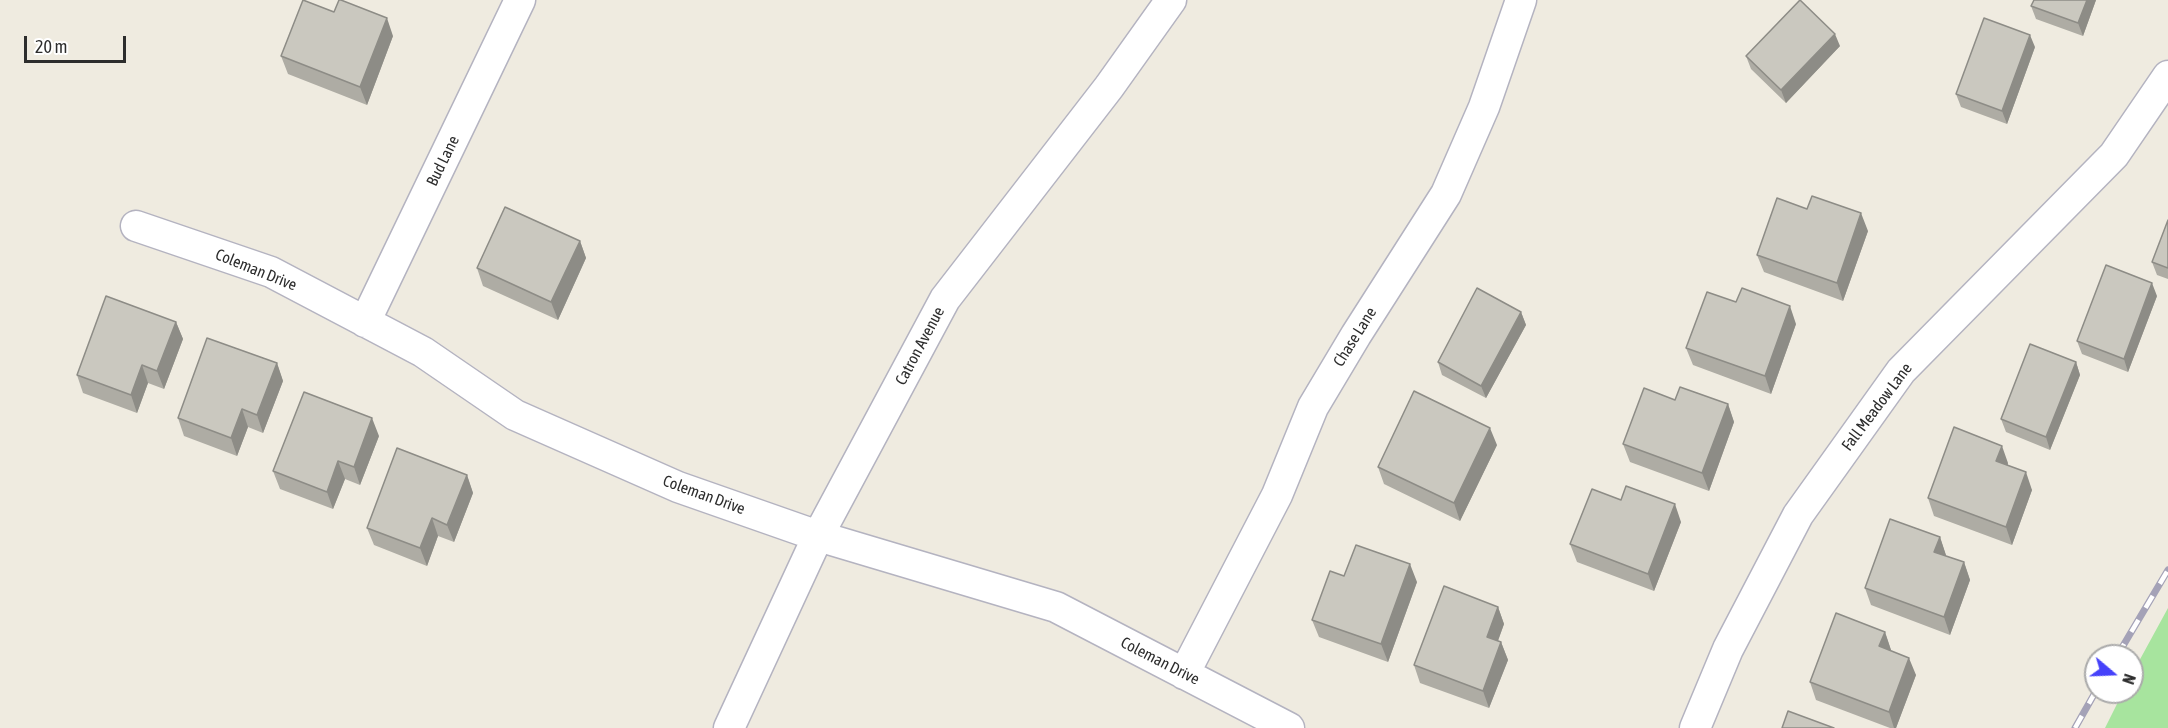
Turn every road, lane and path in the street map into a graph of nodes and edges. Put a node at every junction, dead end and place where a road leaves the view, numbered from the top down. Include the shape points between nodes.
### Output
1 (520, 0) edge
2 (1171, 0) edge
3 (1521, 0) edge
4 (2168, 76) edge
5 (136, 226) dead end
6 (365, 322) junction
7 (818, 536) junction
8 (1184, 674) junction
9 (729, 728) edge
10 (1289, 728) edge
11 (1695, 728) edge

1 - 6 street, Bud Lane
2 - 7 street, Catron Avenue via 945,299
3 - 8 street, Chase Lane via 1485,108 1446,194 1313,407 1277,495
4 - 11 street, Fall Meadow Lane via 2114,155 1901,371 1798,515 1728,649
5 - 6 street, Coleman Drive via 270,272
6 - 7 street, Coleman Drive via 423,352 515,415 678,487
7 - 8 street, Coleman Drive via 1056,607
7 - 9 street, Catron Avenue
8 - 10 street, Coleman Drive

